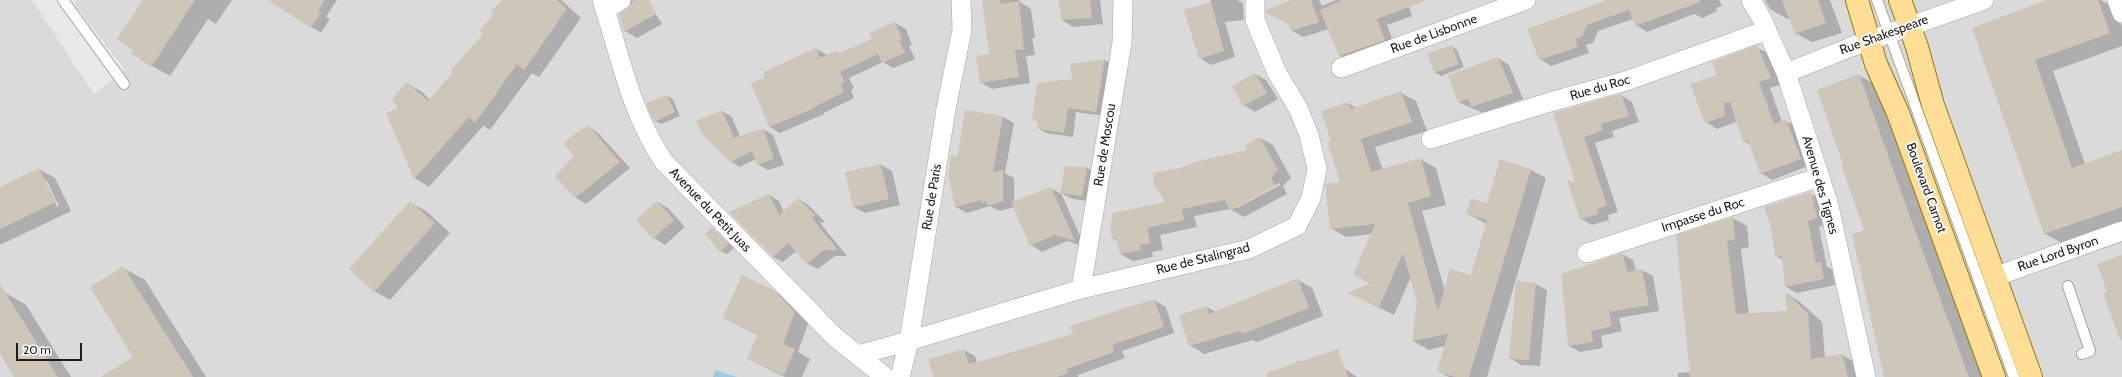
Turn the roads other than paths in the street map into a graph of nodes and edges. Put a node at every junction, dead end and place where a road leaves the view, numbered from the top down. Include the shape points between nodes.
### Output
1 (63, 0) edge
2 (621, 0) edge
3 (961, 0) edge
4 (1123, 0) edge
5 (1255, 0) edge
6 (1526, 0) edge
7 (1751, 0) edge
8 (1857, 0) edge
9 (1877, 0) edge
10 (1900, 0) edge
11 (1984, 0) edge
12 (2118, 0) edge
13 (603, 5) edge
14 (2122, 13) edge
15 (1909, 26) junction
16 (1767, 30) junction
17 (1889, 34) junction
18 (1869, 41) junction
19 (1341, 68) dead end
20 (1786, 73) junction
21 (124, 84) dead end
22 (1431, 139) dead end
23 (1820, 177) junction
24 (2122, 231) edge
25 (1587, 253) dead end
26 (1994, 276) junction
27 (2068, 286) dead end
28 (1081, 289) junction
29 (909, 341) junction
30 (2082, 354) dead end
31 (858, 355) junction
32 (885, 377) edge
33 (900, 377) edge
34 (1866, 377) edge
35 (1994, 377) edge
36 (2014, 377) edge
37 (2032, 377) edge

1 - 21 lane
2 - 13 street
3 - 29 street, Rue de Paris via 962,30 946,109
4 - 28 street, Rue de Moscou via 1122,43
5 - 28 street, Rue de Stalingrad via 1255,20 1277,74 1298,108 1309,135 1317,169 1311,198 1297,226 1249,248
6 - 19 street, Rue de Lisbonne
7 - 16 street, Avenue des Tignes
8 - 18 main road, Boulevard Carnot
9 - 17 lane
10 - 15 main road
11 - 15 street, Rue Shakespeare
12 - 14 street
13 - 31 street, Avenue du Petit Juas via 639,118 664,162 836,338
15 - 17 street, Rue Shakespeare
15 - 26 main road via 1933,105
16 - 20 street, Avenue des Tignes
16 - 22 street, Rue du Roc via 1626,81
17 - 18 street, Rue Shakespeare
17 - 36 lane
18 - 20 street, Rue Shakespeare
18 - 35 main road, Boulevard Carnot via 1876,64 1898,113
20 - 23 street, Avenue des Tignes
23 - 25 street, Impasse du Roc
23 - 34 street, Avenue des Tignes via 1829,206
24 - 26 street, Rue Lord Byron
26 - 37 main road
27 - 30 lane via 2090,351
28 - 29 street, Rue de Stalingrad
29 - 31 street
29 - 33 street
31 - 32 street, Avenue du Petit Juas

